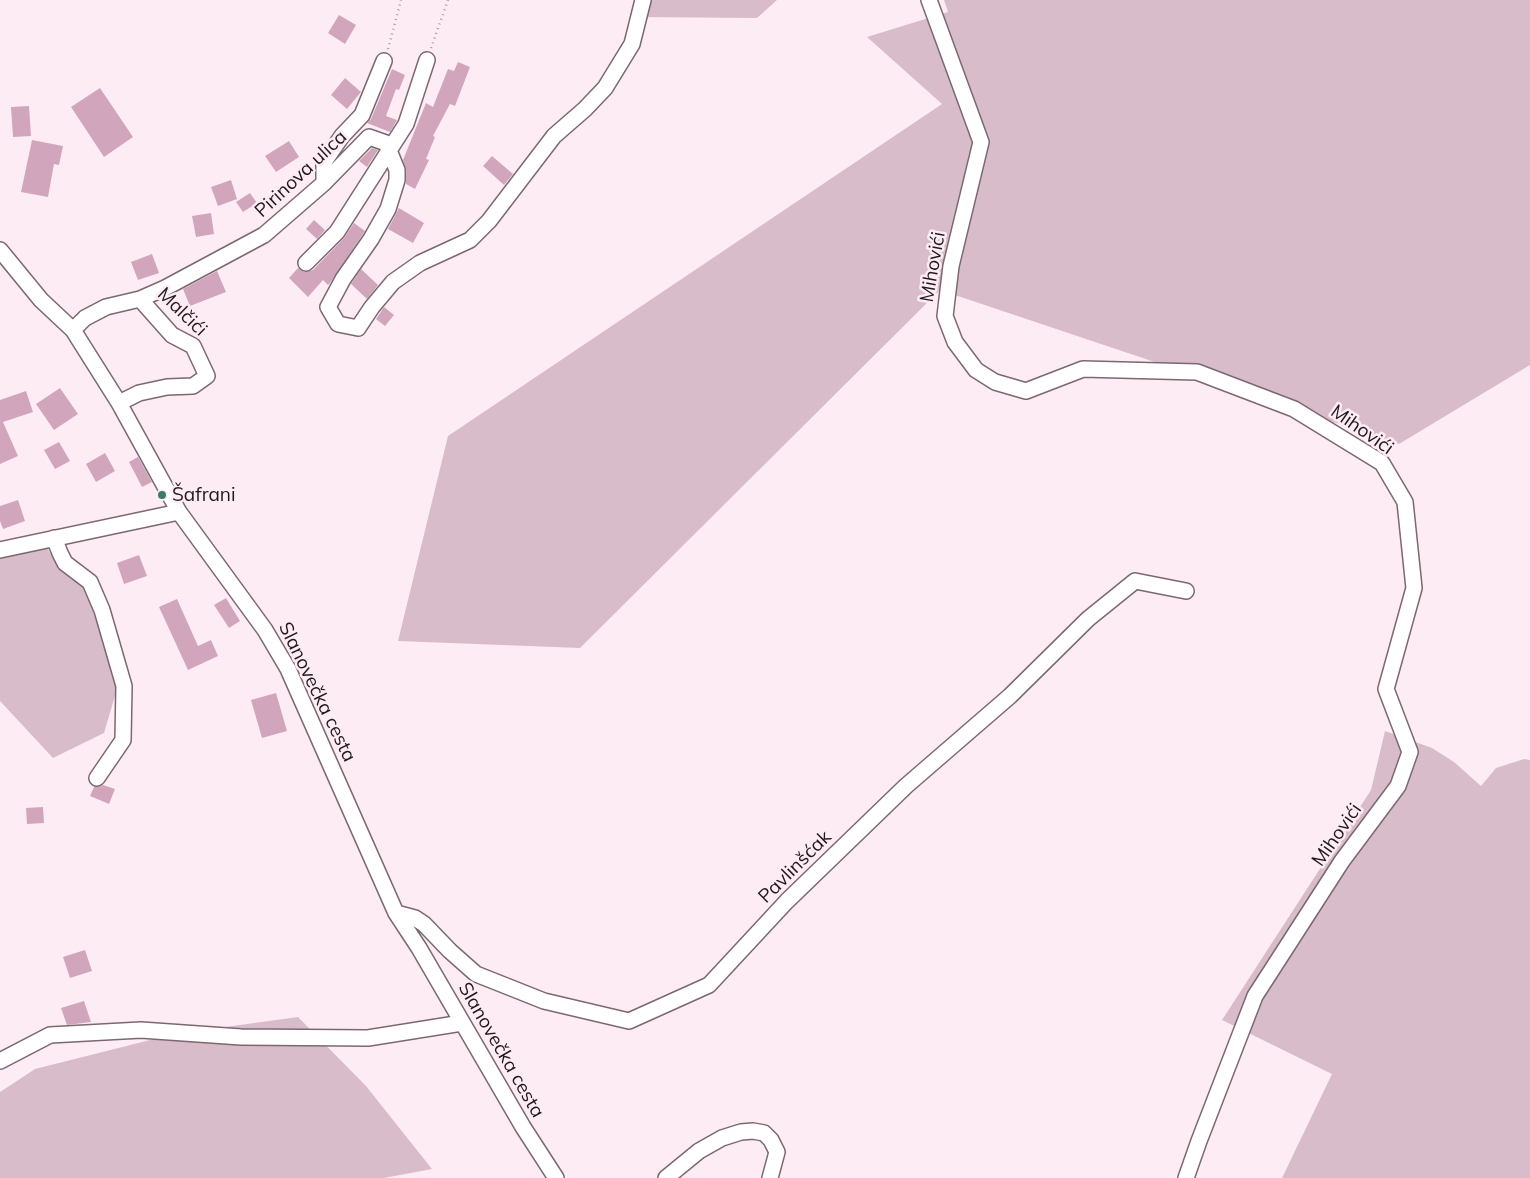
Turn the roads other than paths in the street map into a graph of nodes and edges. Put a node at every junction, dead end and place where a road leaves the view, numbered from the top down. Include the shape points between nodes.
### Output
1 (643, 0) edge
2 (930, 0) edge
3 (427, 60) road end
4 (384, 61) road end
5 (389, 151) junction
6 (324, 183) junction
7 (0, 250) edge
8 (306, 264) dead end
9 (140, 299) junction
10 (73, 330) junction
11 (119, 403) junction
12 (179, 512) junction
13 (54, 538) junction
14 (0, 550) edge
15 (1186, 592) dead end
16 (97, 778) dead end
17 (396, 913) junction
18 (462, 1023) junction
19 (0, 1061) edge
20 (556, 1178) edge
21 (666, 1178) edge
22 (770, 1178) edge
23 (1186, 1178) edge

1 - 5 street via 632,44 605,88 554,136 489,221 470,240 420,263 394,282 358,328 338,324 328,307 388,209 395,187 397,170
2 - 23 street, Mihovići via 981,142 951,266 945,316 955,342 976,370 995,382 1026,391 1083,369 1197,372 1294,409 1382,463 1405,502 1414,588 1386,689 1410,752 1398,786 1342,860 1255,996
3 - 5 street via 406,124
4 - 6 street via 362,116 342,136 324,162
5 - 6 street, Pirinova ulica via 386,143 369,137
5 - 8 street via 337,232
6 - 9 street, Pirinova ulica via 264,235
7 - 10 street, Slanovečka cesta via 41,300
9 - 10 street, Pirinova ulica via 106,307 85,318
9 - 11 street, Malčići via 172,335 193,346 208,376 193,386 138,393
10 - 11 street, Slanovečka cesta
11 - 12 street, Slanovečka cesta
12 - 13 street
12 - 17 street, Slanovečka cesta via 265,630 288,669
13 - 14 street
13 - 16 street via 66,563 90,582 102,610 124,686 122,740
15 - 17 street, Pavlinšćak via 1135,582 1088,619 1010,696 906,786 787,901 709,986 629,1021 544,1001 476,974 424,924
17 - 18 street, Slanovečka cesta
18 - 19 street via 368,1038 241,1038 141,1030 50,1035
18 - 20 street, Slanovečka cesta
21 - 22 street via 714,1142 753,1131 764,1133 777,1152

